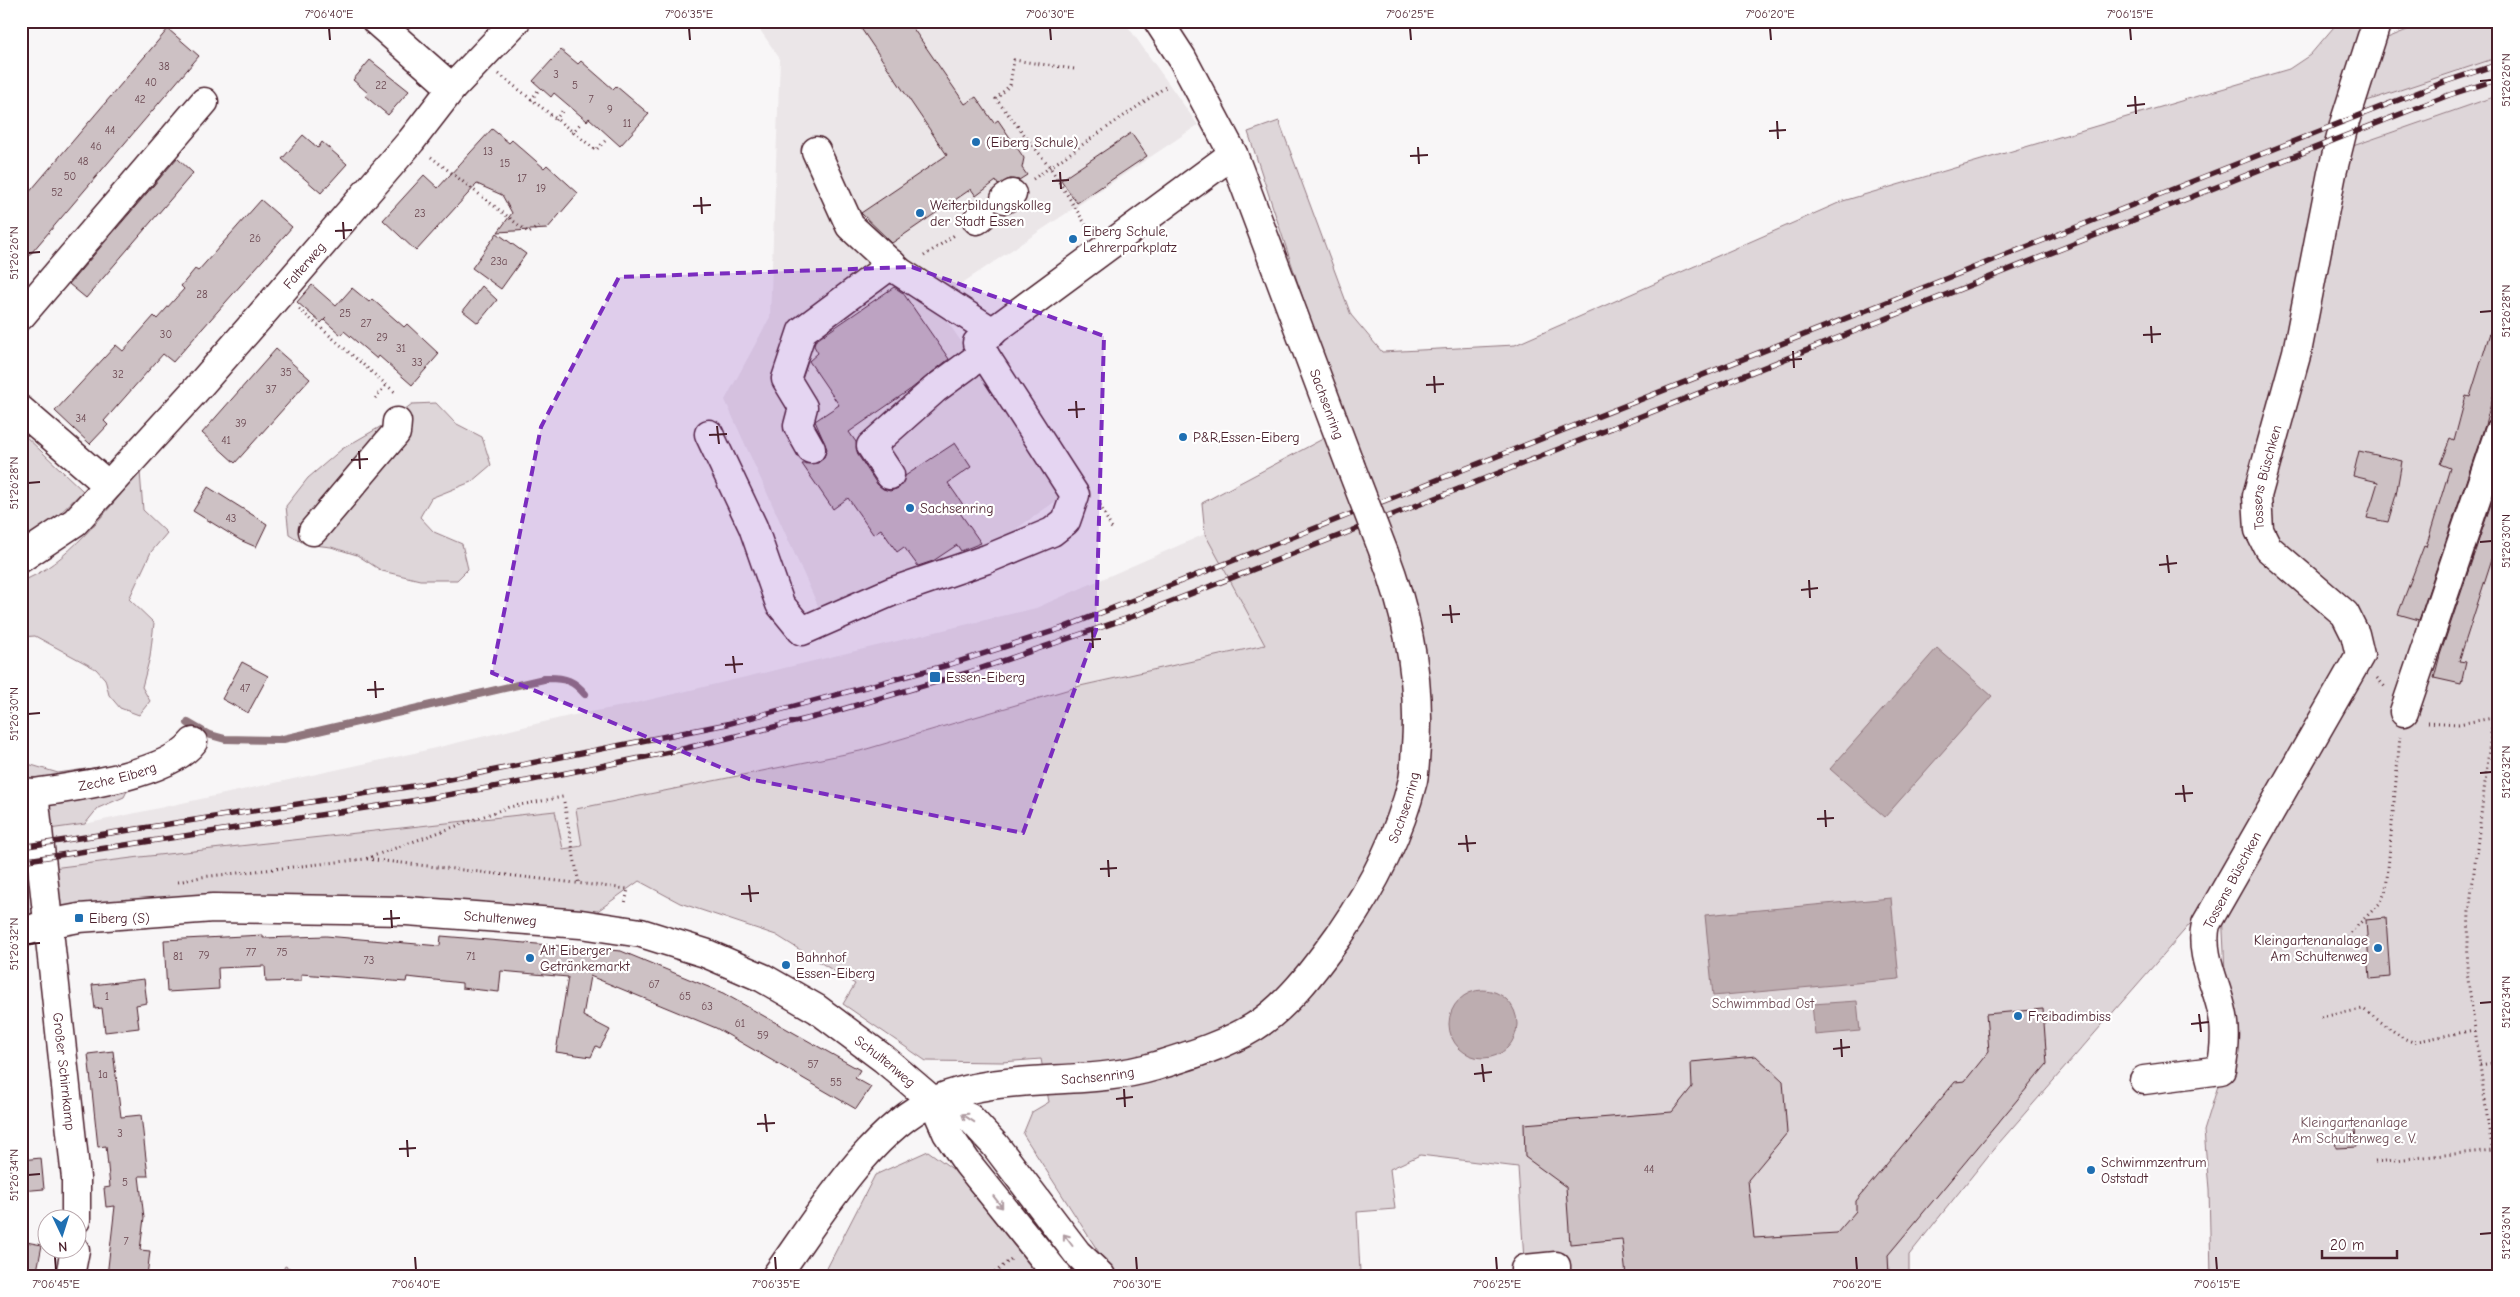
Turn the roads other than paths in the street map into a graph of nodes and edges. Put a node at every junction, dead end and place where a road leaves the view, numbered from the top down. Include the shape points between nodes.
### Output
1 (376, 21) edge
2 (516, 21) edge
3 (1158, 21) edge
4 (2377, 21) edge
5 (452, 88) junction
6 (204, 102) dead end
7 (816, 151) dead end
8 (1233, 154) junction
9 (896, 268) junction
10 (21, 316) edge
11 (989, 343) junction
12 (21, 410) edge
13 (396, 422) dead end
14 (2499, 432) edge
15 (709, 434) dead end
16 (811, 449) dead end
17 (890, 475) dead end
18 (108, 485) junction
19 (313, 531) dead end
20 (21, 558) edge
21 (2404, 712) road end
22 (193, 742) dead end
23 (28, 792) edge
24 (47, 924) junction
25 (21, 933) edge
26 (2144, 1080) dead end
27 (933, 1101) junction
28 (76, 1210) edge
29 (74, 1260) edge
30 (1525, 1270) dead end
31 (70, 1276) edge
32 (776, 1276) edge
33 (1058, 1276) edge
34 (1101, 1276) edge
35 (1556, 1276) edge

1 - 5 street
2 - 5 street, Falterweg
3 - 8 street, Sachsenring via 1188,69
4 - 26 street, Tossens Büschken via 2345,120 2297,352 2257,496 2259,530 2268,548 2345,614 2355,634 2360,655 2206,924 2203,936 2205,952 2224,1022 2221,1070
5 - 18 street, Falterweg via 411,141 280,293
6 - 10 street
7 - 9 street via 850,226
8 - 11 street via 1102,251
8 - 27 street, Sachsenring, bridge via 1404,611 1414,670 1418,724 1413,778 1390,850 1353,915 1323,958 1286,1001 1254,1027 1154,1067 1115,1075 1004,1083
9 - 11 street
9 - 16 street via 802,331 786,378 803,407 798,426
11 - 15 street via 1075,495 1066,521 1052,532 987,559 891,592 802,631 780,604 753,526
11 - 17 street via 871,446
12 - 18 street
13 - 19 street via 396,433
14 - 21 street
18 - 20 street, Falterweg via 75,522
22 - 23 street, Zeche Eiberg via 186,750 113,780
23 - 24 street, Zeche Eiberg
24 - 25 street, Schultenweg
24 - 27 street, Schultenweg via 79,918 213,908 300,909 417,912 582,924 641,933 705,953 763,978 817,1009
24 - 28 street, Großer Schirnkamp via 76,1178
27 - 32 street, Sachsenring via 893,1128 860,1162
27 -> 33 street, Schultenweg via 947,1134 968,1164
34 -> 27 street, Schultenweg via 1077,1253 995,1145 970,1118
29 - 31 street
30 - 35 street via 1556,1266

